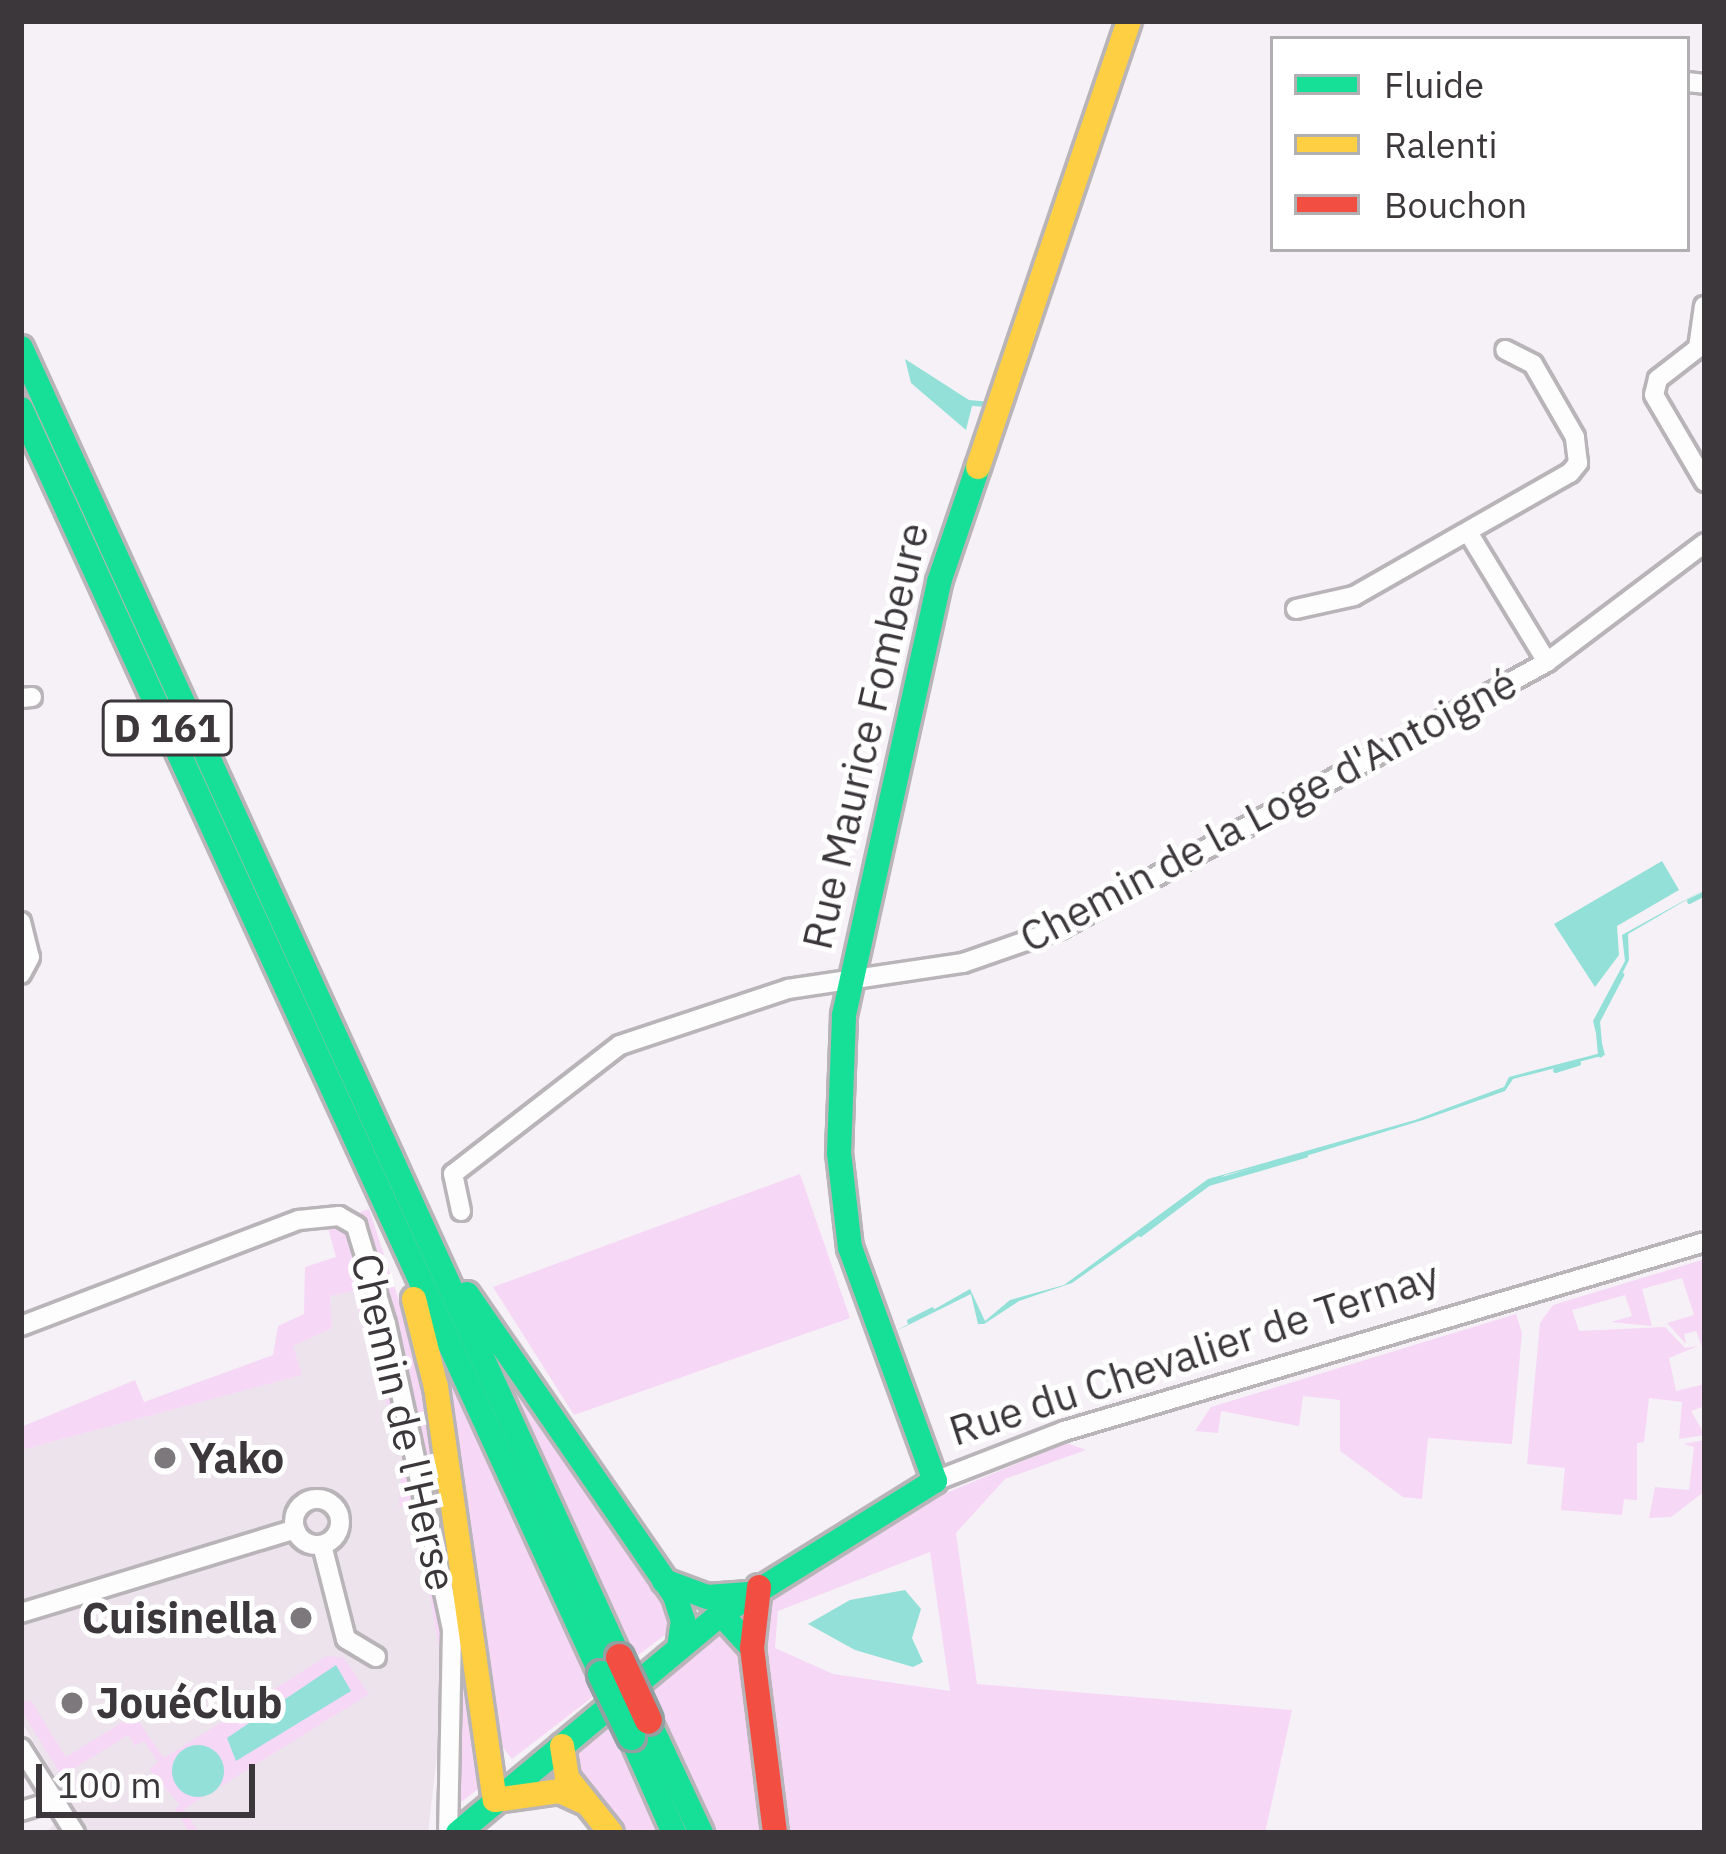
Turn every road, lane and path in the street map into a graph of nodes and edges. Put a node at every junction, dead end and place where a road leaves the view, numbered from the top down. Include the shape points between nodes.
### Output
1 (1129, 21) edge
2 (1705, 306) edge
3 (21, 348) edge
4 (1505, 350) dead end
5 (21, 410) edge
6 (1705, 482) edge
7 (1468, 532) junction
8 (1705, 543) edge
9 (1296, 609) dead end
10 (1547, 662) junction
11 (21, 922) edge
12 (21, 974) edge
13 (852, 979) junction
14 (395, 1197) junction
15 (461, 1211) dead end
16 (1705, 1242) edge
17 (21, 1326) edge
18 (935, 1480) junction
19 (295, 1529) junction
20 (322, 1545) junction
21 (664, 1581) junction
22 (754, 1591) junction
23 (21, 1613) edge
24 (721, 1614) junction
25 (752, 1648) junction
26 (679, 1649) junction
27 (376, 1658) dead end
28 (639, 1728) junction
29 (562, 1746) junction
30 (21, 1748) edge
31 (494, 1748) junction
32 (528, 1774) junction
33 (495, 1800) junction
34 (54, 1801) junction
35 (584, 1802) junction
36 (21, 1810) edge
37 (76, 1833) edge
38 (448, 1833) edge
39 (458, 1833) edge
40 (611, 1833) edge
41 (674, 1833) edge
42 (701, 1833) edge
43 (775, 1833) edge

1 - 13 main road, Rue Maurice Fombeure via 1105,111 950,546
2 - 6 street via 1698,348 1658,380 1654,394
3 - 14 main road, D 161
4 - 7 street via 1533,364 1575,437 1577,463
5 - 14 main road, D 161
7 - 9 street via 1354,596
7 - 10 street
8 - 10 street, Chemin de la Loge d'Antoigné
10 - 13 street, Chemin de la Loge d'Antoigné via 1060,929 963,963
11 - 12 street via 30,957
13 - 15 street, Chemin de la Loge d'Antoigné via 748,1000 620,1045 453,1174
13 - 18 main road, Rue Maurice Fombeure via 838,1106 850,1248
14 - 21 main road
14 - 28 main road, D 161, bridge
14 - 31 main road via 386,1231 436,1387
16 - 18 street, Rue du Chevalier de Ternay via 1064,1431
17 - 38 street, Chemin de l'Herse via 299,1220 339,1216 356,1226 386,1324 452,1629
18 - 22 main road, Rue du Chevalier de Ternay
19 - 20 street
19 - 20 street via 303,1504 331,1504 341,1524
19 - 23 street
20 - 27 street via 346,1639
21 - 22 main road via 707,1597
21 - 26 main road via 683,1620
22 - 24 main road, Rue du Chevalier de Ternay
22 - 25 main road
24 - 25 main road
24 - 26 main road, Rue du Chevalier de Ternay
25 - 43 main road
26 - 29 main road, Rue du Chevalier de Ternay
28 - 41 main road, D 161
28 - 42 main road, D 161
29 - 32 main road, Rue du Chevalier de Ternay
29 - 35 main road via 567,1778
30 - 34 street
31 - 32 main road
31 - 33 main road
32 - 33 main road, Rue du Chevalier de Ternay
33 - 35 main road via 560,1791
33 - 39 main road, Rue du Chevalier de Ternay
34 - 36 street
34 - 37 street
35 - 40 main road

